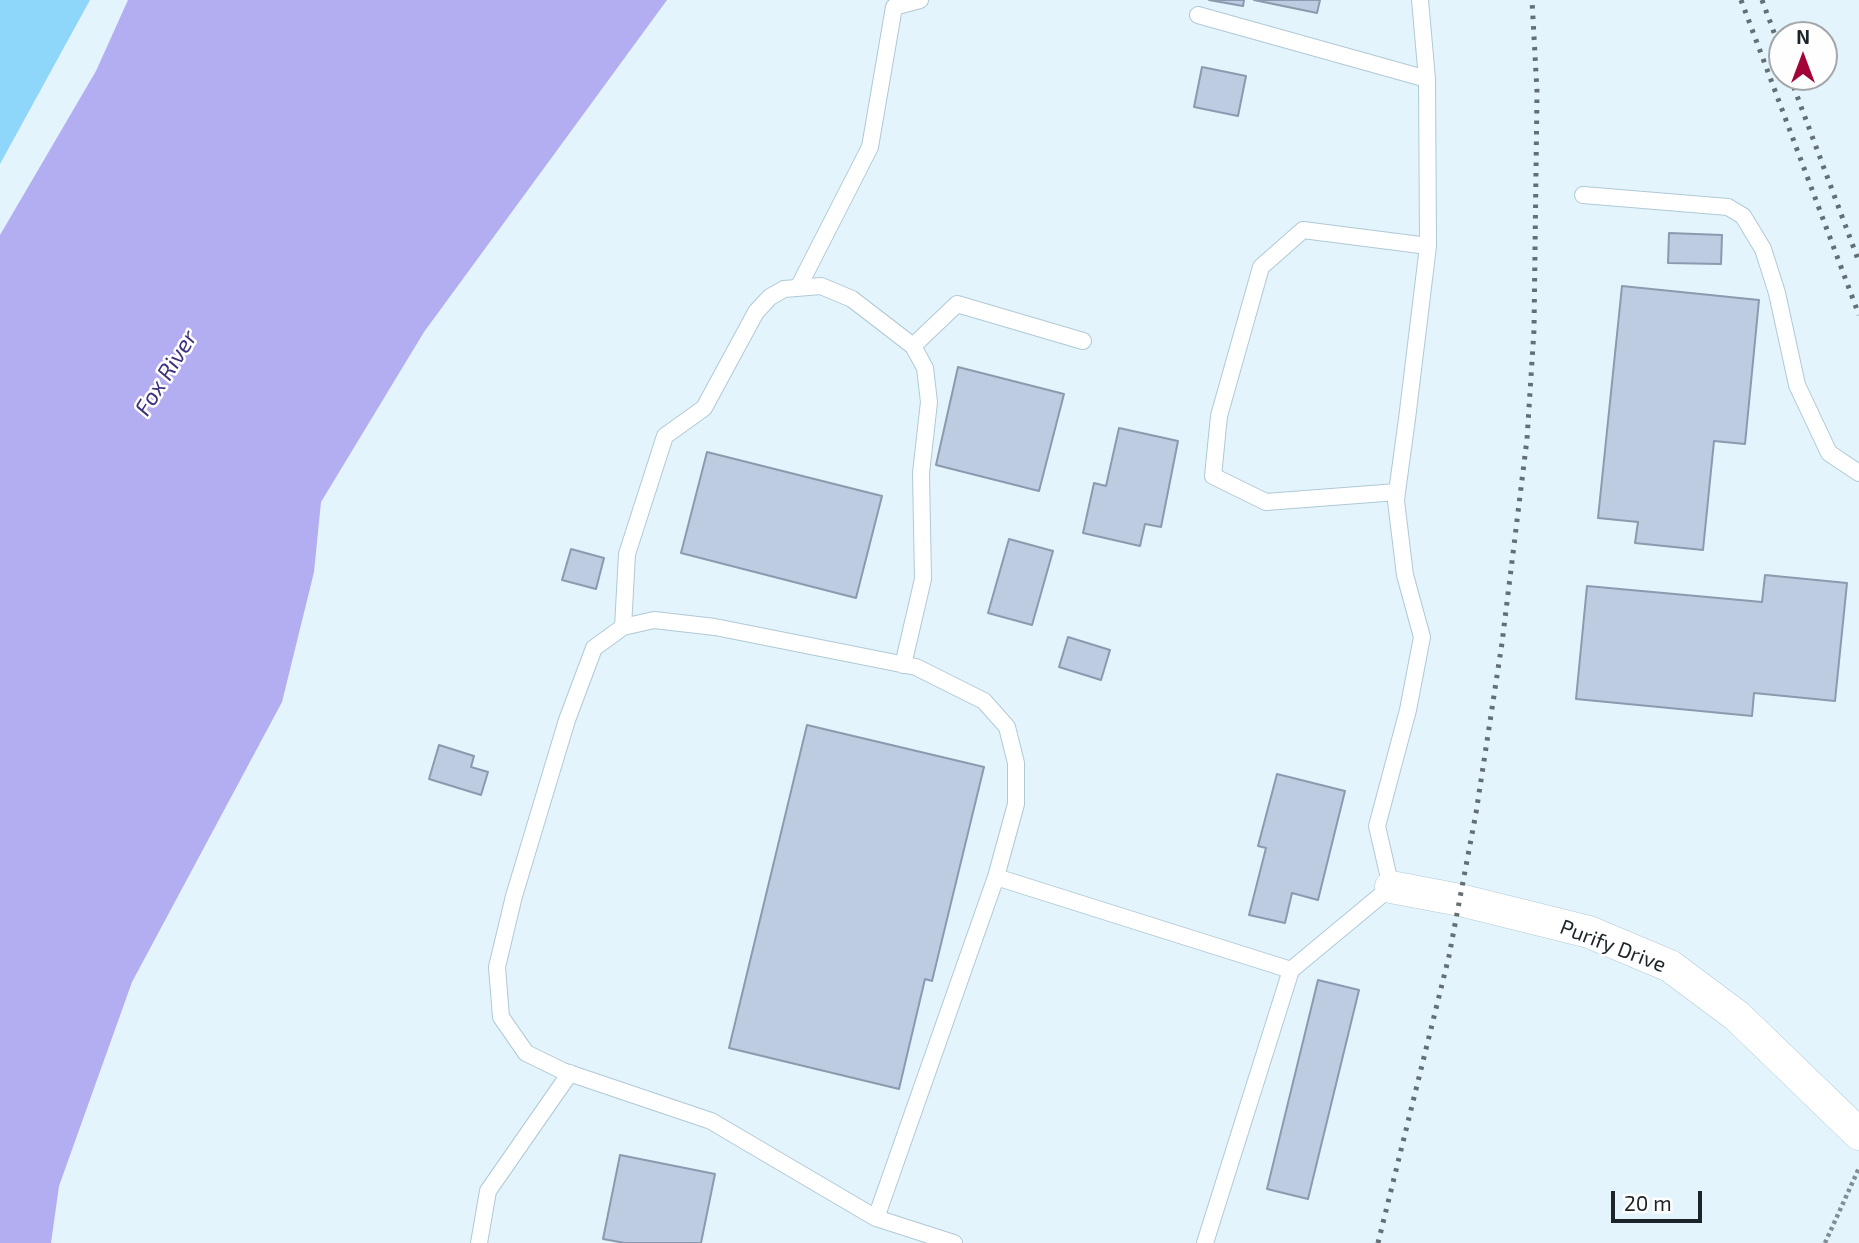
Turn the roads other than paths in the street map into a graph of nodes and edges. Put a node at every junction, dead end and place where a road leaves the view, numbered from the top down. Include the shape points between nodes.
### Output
1 (919, 0) edge
2 (1420, 0) edge
3 (1198, 15) dead end
4 (1427, 79) junction
5 (1583, 195) dead end
6 (1428, 246) junction
7 (799, 286) junction
8 (1083, 341) dead end
9 (913, 346) junction
10 (1859, 473) edge
11 (1398, 492) junction
12 (622, 627) junction
13 (903, 665) junction
14 (996, 877) junction
15 (1391, 887) junction
16 (1290, 970) junction
17 (570, 1073) junction
18 (1859, 1134) edge
19 (876, 1218) junction
20 (479, 1243) edge
21 (954, 1243) edge
22 (1205, 1243) edge

1 - 7 lane via 894,7 870,147
2 - 4 lane
3 - 4 lane
4 - 6 lane
5 - 10 lane via 1727,206 1743,216 1763,249 1797,385 1829,453
6 - 11 lane
6 - 11 lane via 1303,230 1261,267 1219,416 1213,476 1266,502
7 - 9 lane via 821,286 852,299
7 - 12 lane via 770,297 756,313 704,408 665,436 627,554
8 - 9 lane via 957,304
9 - 13 lane via 925,368 929,402 921,473 923,579
11 - 15 lane via 1405,575 1422,637 1377,826
12 - 13 lane via 654,620 715,627
12 - 17 lane via 594,648 567,720 497,967 501,1017 507,1026 526,1053
13 - 14 lane via 984,701 1007,727 1016,763 1016,804
14 - 16 lane
14 - 19 lane
15 - 16 lane
15 - 18 street, Purify Drive via 1589,932 1670,966 1737,1016
16 - 22 lane
17 - 19 lane via 711,1121
17 - 20 lane via 488,1191
19 - 21 lane

